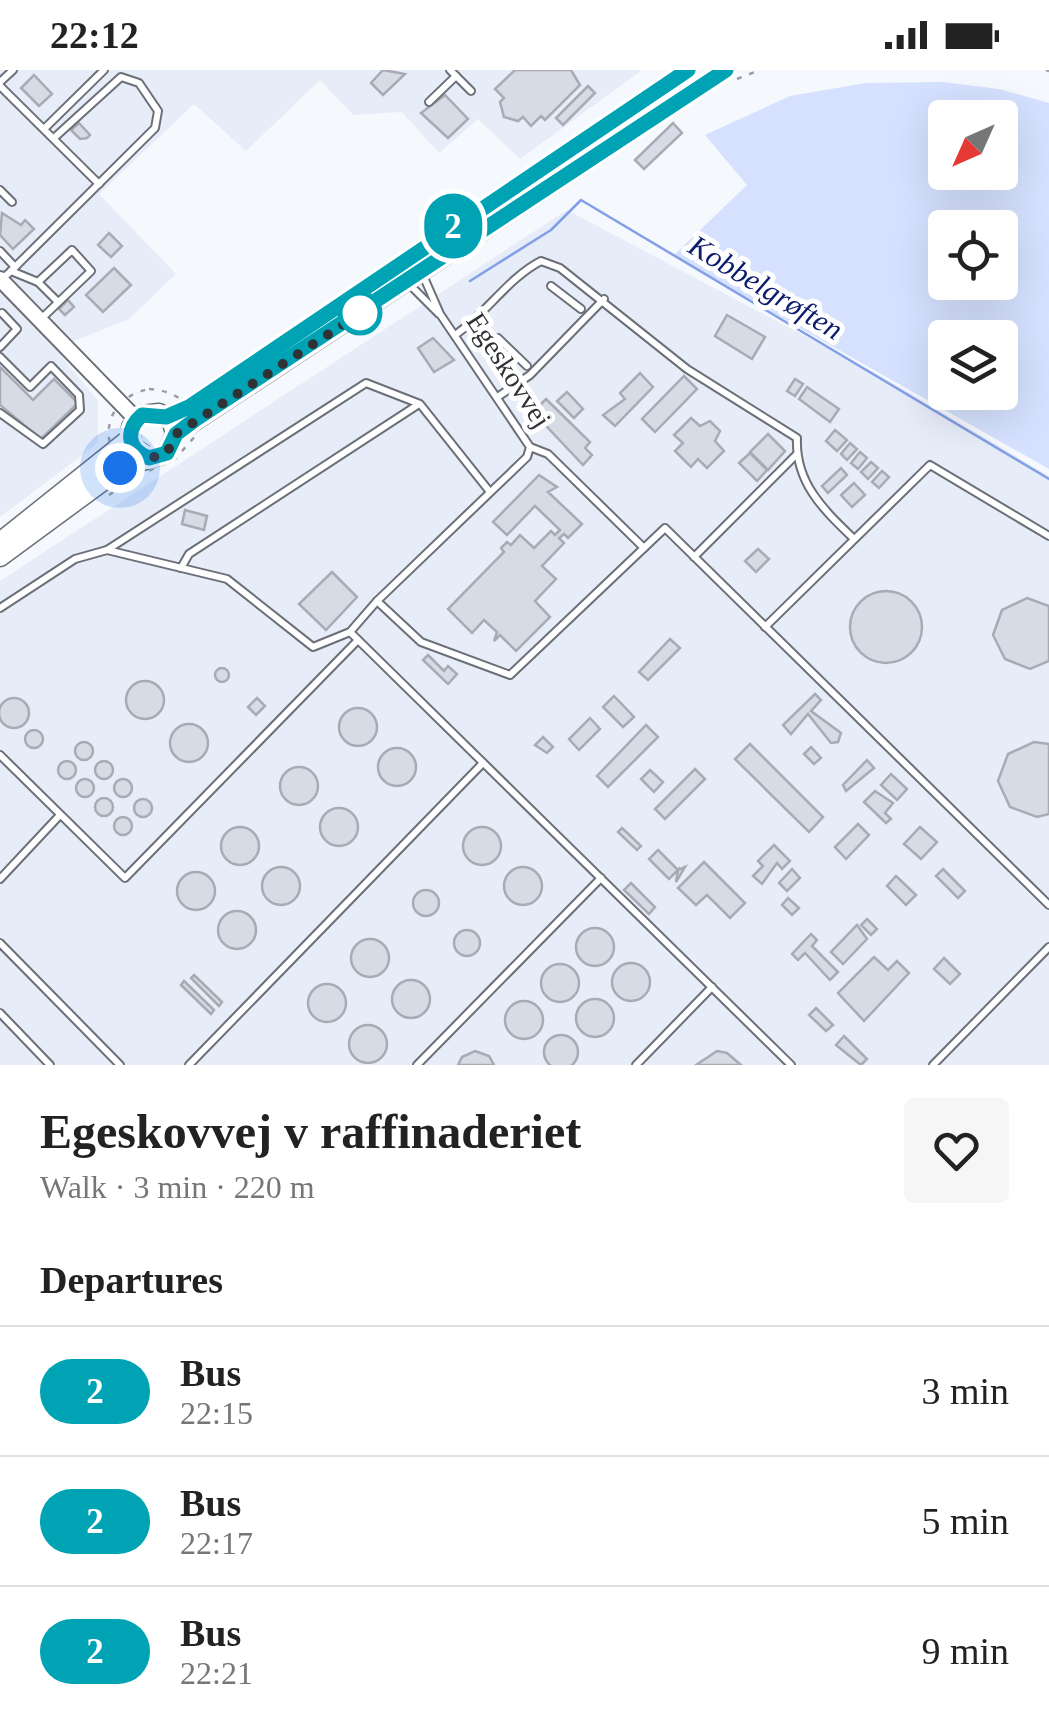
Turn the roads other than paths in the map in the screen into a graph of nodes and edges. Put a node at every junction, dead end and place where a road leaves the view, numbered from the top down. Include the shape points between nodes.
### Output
1 (13, 70) edge
2 (104, 70) edge
3 (688, 70) edge
4 (726, 70) edge
5 (453, 73) edge
6 (0, 84) edge
7 (471, 91) dead end
8 (429, 102) dead end
9 (45, 128) junction
10 (54, 138) junction
11 (99, 184) junction
12 (0, 190) edge
13 (12, 202) dead end
14 (0, 251) edge
15 (7, 274) edge
16 (414, 277) junction
17 (38, 282) junction
18 (551, 286) dead end
19 (604, 299) junction
20 (58, 302) junction
21 (581, 309) dead end
22 (2, 313) edge
23 (440, 314) junction
24 (40, 319) junction
25 (455, 335) junction
26 (498, 338) dead end
27 (0, 347) edge
28 (0, 356) edge
29 (527, 366) dead end
30 (499, 396) junction
31 (420, 404) junction
32 (0, 412) edge
33 (193, 413) junction
34 (136, 419) junction
35 (171, 425) junction
36 (129, 439) junction
37 (530, 447) junction
38 (796, 455) junction
39 (149, 458) junction
40 (116, 462) junction
41 (490, 492) junction
42 (1049, 536) edge
43 (854, 540) junction
44 (0, 542) edge
45 (644, 548) junction
46 (107, 550) junction
47 (0, 557) edge
48 (694, 557) junction
49 (181, 568) junction
50 (377, 601) junction
51 (0, 608) edge
52 (765, 627) junction
53 (350, 632) junction
54 (358, 640) junction
55 (0, 756) edge
56 (483, 763) junction
57 (60, 815) junction
58 (600, 878) junction
59 (0, 879) edge
60 (1049, 905) edge
61 (0, 943) edge
62 (1049, 947) edge
63 (712, 988) junction
64 (0, 1013) edge
65 (50, 1065) edge
66 (120, 1065) edge
67 (189, 1065) edge
68 (417, 1065) edge
69 (636, 1065) edge
70 (790, 1065) edge
71 (933, 1065) edge

1 - 6 lane
2 - 9 lane
3 - 33 main road
4 - 16 main road
5 - 7 lane
5 - 8 lane
6 - 9 lane
9 - 10 lane
10 - 11 lane
10 - 11 lane via 121,77 139,83 159,119
11 - 15 lane
12 - 13 lane
14 - 15 lane
15 - 17 lane
15 - 24 street
16 - 23 lane, Egeskovvej
16 - 23 lane, Egeskovvej
16 - 33 main road
17 - 20 lane
17 - 20 lane via 72,250 91,270
18 - 21 lane
19 - 25 lane via 541,262
19 - 30 lane via 530,375
19 - 38 lane via 687,369 798,438
20 - 24 lane
22 - 27 lane via 17,329
23 - 25 lane, Egeskovvej
24 - 34 street
25 - 30 lane, Egeskovvej
26 - 29 lane
28 - 32 lane via 30,387 51,366 80,396 80,410 44,444
30 - 37 lane, Egeskovvej
31 - 41 lane
31 - 46 lane via 366,383
31 - 49 lane via 190,554
33 - 35 main road
34 - 35 main road via 148,413
34 - 36 main road
35 - 39 main road via 167,453
36 - 39 main road
36 - 40 main road
37 - 41 lane, Egeskovvej
37 - 45 lane via 548,454
38 - 43 lane via 813,500
38 - 48 lane
39 - 40 main road
40 - 44 main road
40 - 47 main road
41 - 50 lane
42 - 43 lane via 930,466
43 - 52 lane
45 - 48 lane via 664,528
45 - 50 lane via 510,675 421,642
46 - 49 lane
46 - 51 lane via 74,559
48 - 52 lane
49 - 53 lane via 226,579 312,646
50 - 53 lane
52 - 60 lane
53 - 54 lane
54 - 56 lane
54 - 57 lane via 124,878
55 - 57 lane
56 - 58 lane
56 - 67 lane
57 - 59 lane
58 - 63 lane
58 - 68 lane
61 - 66 lane
62 - 71 lane
63 - 69 lane
63 - 70 lane
64 - 65 lane

